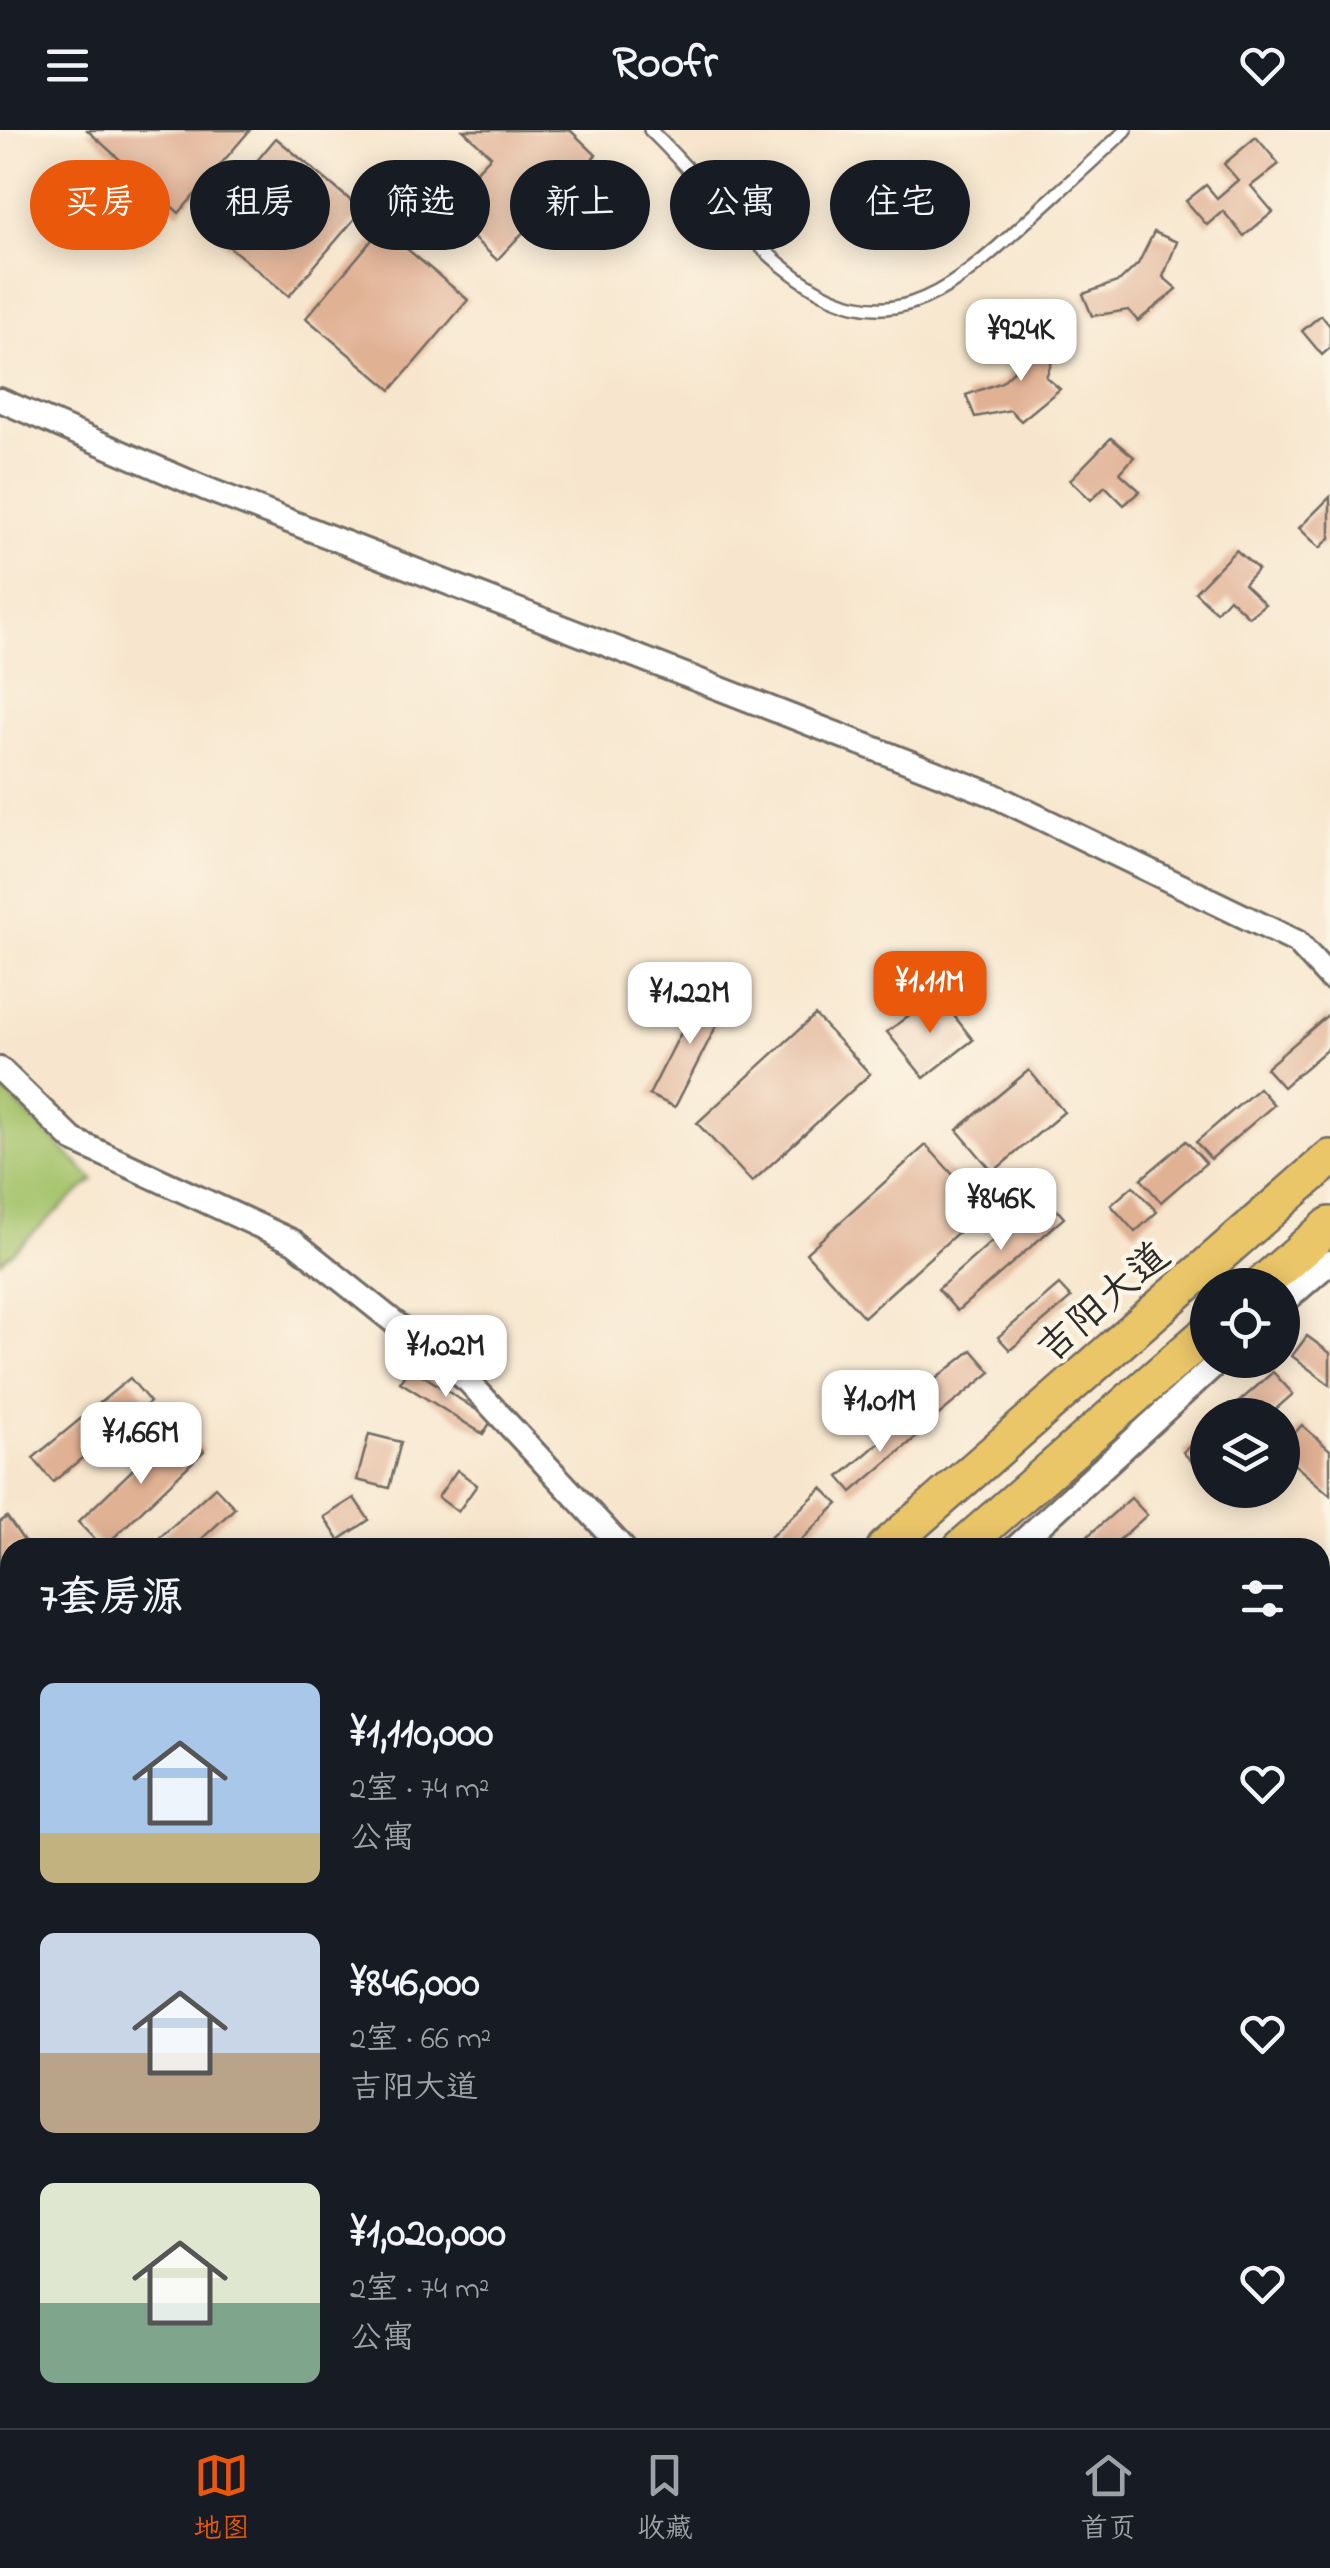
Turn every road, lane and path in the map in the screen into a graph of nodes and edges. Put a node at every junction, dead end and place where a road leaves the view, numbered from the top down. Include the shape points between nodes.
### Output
1 (650, 130) edge
2 (671, 130) edge
3 (1126, 130) edge
4 (660, 140) junction
5 (0, 400) edge
6 (1330, 978) edge
7 (0, 1069) edge
8 (1330, 1158) edge
9 (1330, 1225) edge
10 (1330, 1262) edge
11 (1281, 1268) edge
12 (1300, 1288) edge
13 (1190, 1348) edge
14 (1200, 1378) edge
15 (615, 1538) edge
16 (896, 1538) edge
17 (972, 1538) edge
18 (1026, 1538) edge

1 - 4 lane
2 - 4 lane
3 - 4 lane via 964,279 913,306 865,310 826,297 786,270
5 - 6 street via 204,488 991,794 1297,942
7 - 15 street via 73,1140 294,1242 469,1382
8 - 16 highway, 吉阳大道
9 - 11 highway
10 - 12 street
13 - 17 highway
14 - 18 street

